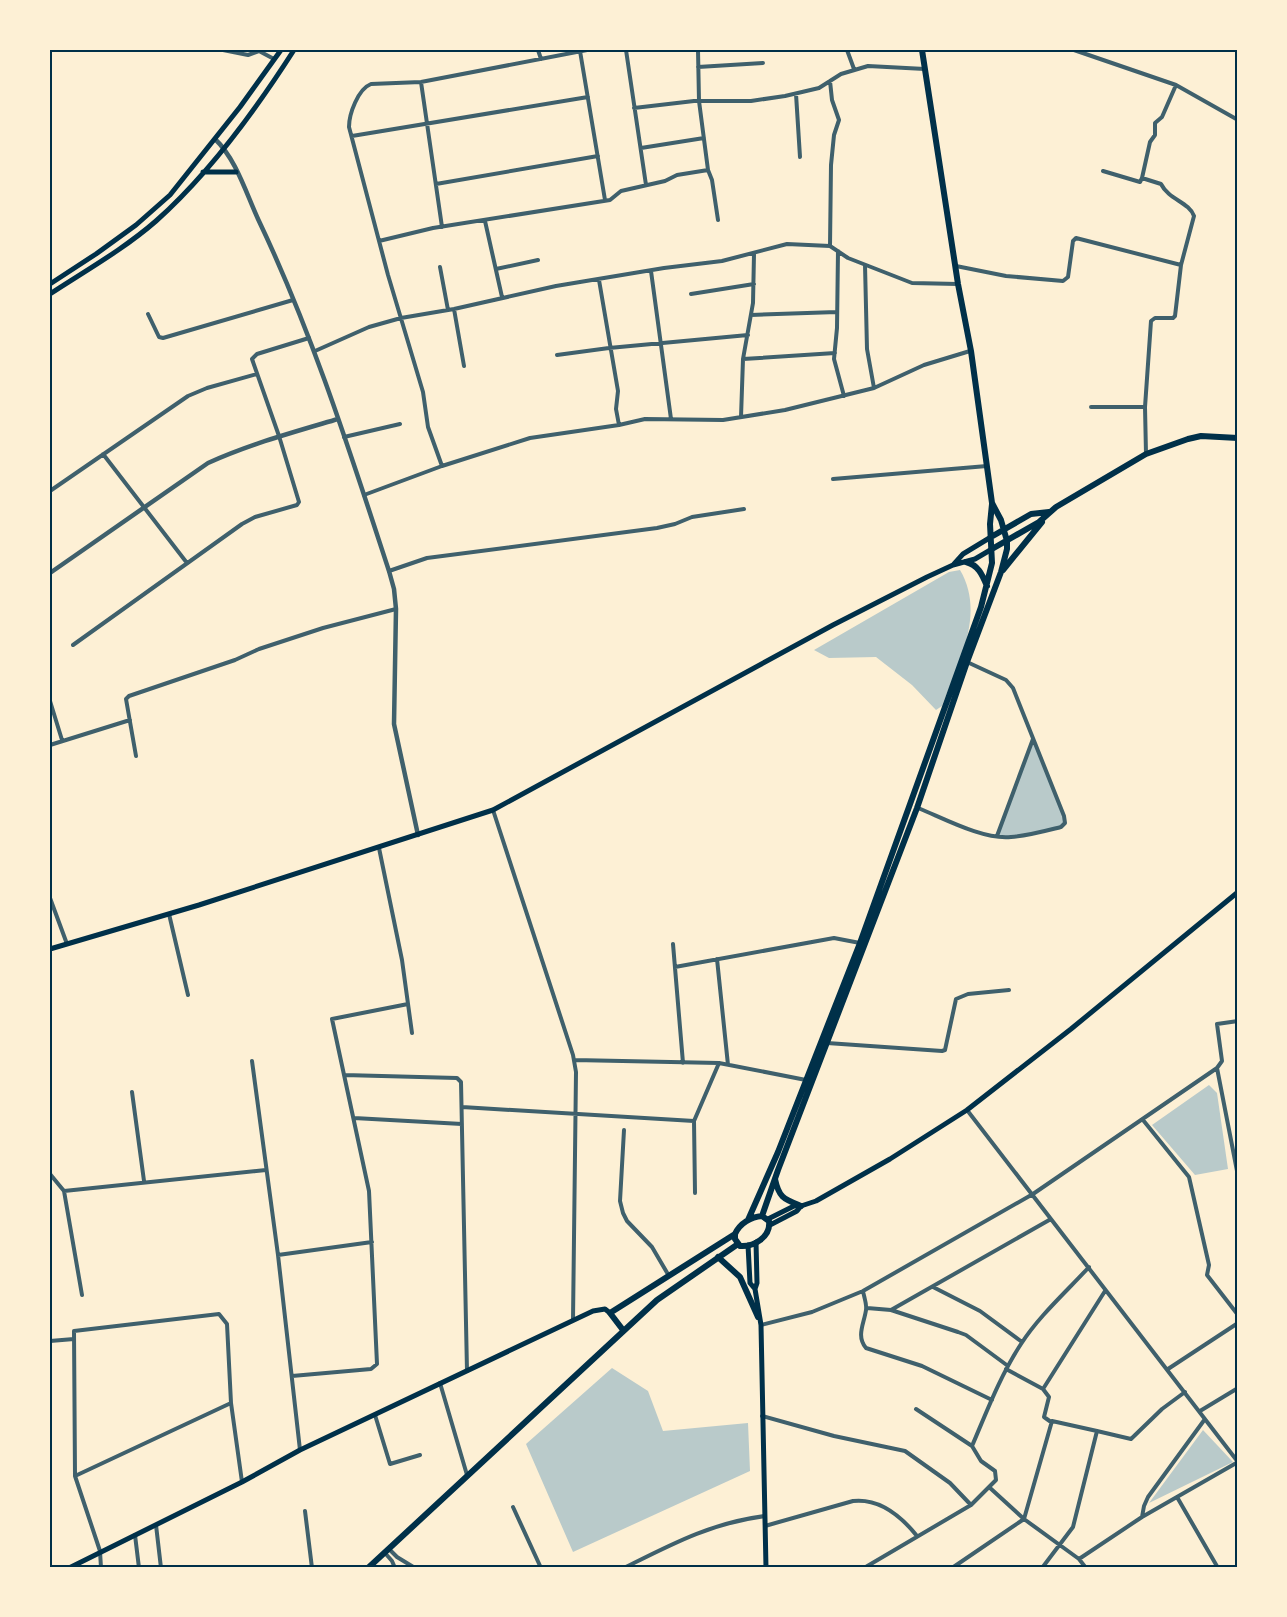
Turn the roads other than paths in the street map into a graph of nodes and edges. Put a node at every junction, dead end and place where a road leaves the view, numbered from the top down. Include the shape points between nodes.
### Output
1 (223, 50) edge
2 (281, 50) edge
3 (294, 50) edge
4 (538, 50) edge
5 (587, 50) edge
6 (626, 50) edge
7 (698, 50) edge
8 (847, 50) edge
9 (922, 50) edge
10 (1074, 50) edge
11 (580, 51) edge
12 (274, 59) junction
13 (541, 59) junction
14 (763, 63) dead end
15 (698, 67) junction
16 (854, 69) junction
17 (926, 69) junction
18 (830, 81) junction
19 (422, 82) junction
20 (1176, 85) junction
21 (796, 94) junction
22 (588, 97) junction
23 (699, 101) junction
24 (634, 108) junction
25 (1238, 120) edge
26 (428, 124) junction
27 (352, 136) junction
28 (704, 138) junction
29 (215, 139) junction
30 (224, 147) junction
31 (640, 148) junction
32 (598, 156) junction
33 (800, 157) dead end
34 (708, 170) junction
35 (1103, 171) dead end
36 (203, 172) junction
37 (236, 172) junction
38 (1142, 178) junction
39 (436, 184) junction
40 (646, 185) junction
41 (605, 200) junction
42 (718, 220) dead end
43 (485, 221) junction
44 (442, 227) junction
45 (379, 241) junction
46 (830, 246) junction
47 (838, 250) junction
48 (754, 254) junction
49 (538, 260) dead end
50 (865, 265) junction
51 (1181, 265) junction
52 (956, 266) junction
53 (440, 267) dead end
54 (496, 269) junction
55 (651, 271) junction
56 (599, 280) junction
57 (50, 284) edge
58 (754, 284) junction
59 (958, 284) junction
60 (50, 294) edge
61 (691, 294) dead end
62 (502, 297) junction
63 (294, 300) junction
64 (454, 309) junction
65 (448, 310) junction
66 (837, 312) junction
67 (148, 314) dead end
68 (751, 315) junction
69 (401, 318) junction
70 (748, 335) junction
71 (310, 338) junction
72 (661, 342) junction
73 (609, 348) junction
74 (315, 351) junction
75 (971, 351) junction
76 (835, 352) junction
77 (557, 356) dead end
78 (743, 359) junction
79 (464, 366) dead end
80 (257, 374) junction
81 (874, 388) junction
82 (844, 396) junction
83 (1091, 407) dead end
84 (1145, 407) junction
85 (741, 417) junction
86 (338, 419) junction
87 (671, 419) junction
88 (400, 423) dead end
89 (619, 425) junction
90 (279, 436) junction
91 (344, 437) junction
92 (1238, 438) edge
93 (103, 454) junction
94 (1146, 454) junction
95 (442, 466) junction
96 (987, 466) junction
97 (833, 479) dead end
98 (50, 491) edge
99 (364, 495) junction
100 (993, 503) junction
101 (144, 507) junction
102 (744, 509) dead end
103 (1049, 512) junction
104 (1003, 530) junction
105 (991, 537) junction
106 (1006, 542) junction
107 (993, 549) junction
108 (966, 562) junction
109 (188, 563) junction
110 (953, 565) junction
111 (389, 571) junction
112 (1001, 572) junction
113 (50, 573) edge
114 (987, 586) junction
115 (984, 608) junction
116 (396, 609) junction
117 (73, 645) dead end
118 (967, 662) junction
119 (50, 701) edge
120 (130, 720) junction
121 (1033, 739) junction
122 (62, 740) junction
123 (50, 745) edge
124 (136, 756) dead end
125 (923, 767) junction
126 (930, 770) junction
127 (917, 808) junction
128 (492, 810) junction
129 (418, 835) junction
130 (997, 836) junction
131 (379, 848) junction
132 (1238, 892) edge
133 (50, 898) edge
134 (169, 914) junction
135 (860, 943) junction
136 (67, 944) junction
137 (673, 944) dead end
138 (50, 949) edge
139 (717, 959) junction
140 (675, 967) junction
141 (1009, 990) dead end
142 (188, 994) dead end
143 (408, 1004) junction
144 (1238, 1021) edge
145 (412, 1033) dead end
146 (827, 1043) junction
147 (574, 1060) junction
148 (252, 1061) dead end
149 (683, 1063) junction
150 (719, 1063) junction
151 (728, 1065) junction
152 (1217, 1068) junction
153 (344, 1075) junction
154 (806, 1080) junction
155 (132, 1092) dead end
156 (462, 1107) junction
157 (967, 1110) junction
158 (576, 1114) junction
159 (354, 1118) junction
160 (1143, 1120) junction
161 (694, 1121) junction
162 (462, 1124) junction
163 (624, 1130) dead end
164 (774, 1169) junction
165 (266, 1170) junction
166 (50, 1174) edge
167 (1238, 1176) edge
168 (775, 1178) junction
169 (144, 1181) junction
170 (64, 1191) junction
171 (695, 1193) dead end
172 (1033, 1194) junction
173 (801, 1206) junction
174 (1051, 1219) junction
175 (748, 1220) junction
176 (767, 1220) junction
177 (735, 1234) junction
178 (372, 1242) junction
179 (756, 1242) junction
180 (738, 1244) junction
181 (748, 1245) junction
182 (278, 1255) junction
183 (718, 1257) junction
184 (1089, 1267) junction
185 (669, 1276) junction
186 (933, 1287) junction
187 (755, 1289) junction
188 (863, 1291) junction
189 (1106, 1291) junction
190 (82, 1295) dead end
191 (867, 1308) junction
192 (891, 1310) junction
193 (610, 1313) junction
194 (1238, 1315) edge
195 (758, 1317) junction
196 (573, 1321) junction
197 (1238, 1323) edge
198 (761, 1325) junction
199 (624, 1330) junction
200 (74, 1339) junction
201 (50, 1341) edge
202 (1022, 1342) junction
203 (1007, 1367) junction
204 (1168, 1369) junction
205 (467, 1371) junction
206 (292, 1376) junction
207 (440, 1383) junction
208 (1238, 1388) edge
209 (1043, 1389) junction
210 (1185, 1392) junction
211 (992, 1400) junction
212 (231, 1403) junction
213 (916, 1409) dead end
214 (1200, 1411) junction
215 (375, 1414) junction
216 (762, 1416) junction
217 (1205, 1419) junction
218 (1051, 1422) junction
219 (1097, 1431) junction
220 (972, 1446) junction
221 (300, 1450) junction
222 (420, 1455) dead end
223 (1238, 1462) edge
224 (468, 1475) junction
225 (75, 1476) junction
226 (242, 1482) junction
227 (989, 1487) junction
228 (1177, 1497) junction
229 (971, 1505) junction
230 (513, 1507) dead end
231 (305, 1511) dead end
232 (765, 1516) junction
233 (1142, 1517) junction
234 (1024, 1519) junction
235 (156, 1525) junction
236 (765, 1526) junction
237 (135, 1535) junction
238 (917, 1536) junction
239 (1058, 1545) junction
240 (387, 1550) junction
241 (100, 1551) junction
242 (1078, 1559) junction
243 (870, 1566) edge
244 (540, 1567) edge
245 (69, 1568) edge
246 (101, 1568) edge
247 (138, 1568) edge
248 (162, 1568) edge
249 (312, 1568) edge
250 (368, 1568) edge
251 (395, 1568) edge
252 (415, 1568) edge
253 (624, 1568) edge
254 (766, 1568) edge
255 (864, 1568) edge
256 (952, 1568) edge
257 (1042, 1568) edge
258 (1086, 1568) edge
259 (1218, 1568) edge

1 - 12 street via 248,55 259,51
2 - 12 main road
3 - 30 main road
4 - 13 street
5 - 11 street
6 - 24 street
7 - 15 street
8 - 16 street
9 - 17 main road
10 - 20 street
11 - 13 street
11 - 22 street
12 - 29 main road
13 - 19 street
14 - 15 street
15 - 23 street
16 - 17 street
16 - 18 street
17 - 52 main road
18 - 21 street
18 - 46 street via 839,120 831,165
19 - 26 street
19 - 27 street via 363,88 349,120
20 - 25 street
20 - 38 street via 1162,117 1155,123
21 - 23 street via 751,101
21 - 33 street
22 - 26 street
22 - 32 street
23 - 24 street
23 - 28 street
24 - 31 street
26 - 27 street
26 - 39 street
27 - 45 street
28 - 31 street
28 - 34 street
29 - 30 street
29 - 57 main road via 170,195 128,231
30 - 36 main road
30 - 37 street
31 - 40 street
32 - 39 street
32 - 41 street
34 - 40 street
34 - 42 street
35 - 38 street via 1140,182
36 - 37 main road
36 - 60 main road via 155,222
37 - 63 street
38 - 51 street via 1161,184 1164,192 1193,212
39 - 44 street
40 - 41 street
41 - 43 street
43 - 44 street
43 - 54 street
44 - 45 street
45 - 69 street
46 - 47 street
46 - 48 street via 787,244
47 - 50 street
47 - 66 street
48 - 55 street
48 - 58 street
49 - 54 street
50 - 59 street via 912,284
50 - 81 street via 867,357
51 - 52 street via 1076,238 1068,277 1063,280 1006,276
51 - 84 street via 1175,316 1151,321
52 - 59 main road
53 - 65 street
54 - 62 street
55 - 56 street
55 - 72 street
56 - 62 street
56 - 73 street
58 - 61 street
58 - 68 street
59 - 75 main road
62 - 64 street
63 - 67 street via 163,338
63 - 71 street
64 - 65 street
64 - 79 street
65 - 69 street
66 - 68 street
66 - 76 street
68 - 70 street
69 - 74 street via 369,327
69 - 95 street via 423,392 428,427
70 - 72 street
70 - 78 street
71 - 74 street
71 - 80 street via 253,356
72 - 73 street
72 - 87 street
73 - 77 street
73 - 89 street via 618,391
74 - 86 street
75 - 81 street via 924,365
75 - 96 main road
76 - 78 street
76 - 82 street
78 - 85 street
80 - 90 street
80 - 93 street via 188,396
81 - 82 street
82 - 85 street
83 - 84 street
84 - 94 street
85 - 87 street
86 - 90 street
86 - 91 street
87 - 89 street
88 - 91 street
89 - 95 street via 530,438
90 - 101 street via 208,463
90 - 109 street via 297,505 255,517
91 - 99 street
92 - 94 main road via 1195,437
93 - 98 street
93 - 101 street
94 - 103 main road
95 - 99 street
96 - 97 street
96 - 100 main road
99 - 111 street
100 - 104 main road
100 - 105 main road
101 - 109 street
101 - 113 street
102 - 111 street via 692,517 657,528 427,558
103 - 104 main road via 1031,514
103 - 106 main road
103 - 112 main road
104 - 105 main road
104 - 106 main road
105 - 107 main road
105 - 110 main road
106 - 107 main road
106 - 112 main road
107 - 108 main road
107 - 114 main road
108 - 110 main road
108 - 114 main road via 978,569
109 - 117 street
110 - 128 main road via 833,625
111 - 116 street
112 - 115 main road
114 - 115 main road
115 - 118 main road
115 - 125 main road
116 - 120 street via 323,628 133,694 126,699
116 - 129 street via 394,724
118 - 121 street via 1010,684
118 - 126 main road
119 - 122 street
120 - 122 street
120 - 124 street
121 - 130 street
121 - 130 street via 1065,823 1009,838
122 - 123 street
125 - 126 main road
125 - 135 main road
126 - 127 main road
127 - 130 street
127 - 146 main road
128 - 129 main road
128 - 147 street
129 - 131 main road
131 - 134 main road
131 - 143 street
132 - 157 main road
133 - 136 street
134 - 136 main road
134 - 142 street
135 - 139 street via 834,938
135 - 154 main road
136 - 138 main road
137 - 140 street
139 - 140 street
139 - 151 street
140 - 149 street
141 - 146 street via 956,999 942,1051
143 - 145 street
143 - 153 street via 332,1019
144 - 152 street via 1217,1024 1222,1061
146 - 164 main road
147 - 149 street
147 - 158 street
148 - 165 street
149 - 150 street
150 - 151 street
150 - 161 street
151 - 154 street
152 - 160 street
152 - 167 street
153 - 156 street via 457,1078 461,1082
153 - 159 street
154 - 164 main road
155 - 169 street
156 - 158 street
156 - 162 street
157 - 172 street
157 - 173 main road via 890,1160
158 - 161 street
158 - 196 street
159 - 162 street
159 - 178 street via 369,1191
160 - 172 street
160 - 194 street via 1189,1177 1208,1275
161 - 171 street
162 - 205 street
163 - 185 street via 620,1201 623,1213 652,1247
164 - 168 main road
164 - 175 main road
165 - 169 street
165 - 182 street
166 - 170 street
168 - 173 main road via 780,1194
168 - 176 main road
169 - 170 street
170 - 190 street
172 - 174 street
172 - 188 street
173 - 176 main road via 797,1211
174 - 184 street
174 - 186 street
175 - 176 main road
175 - 177 main road
176 - 179 main road via 767,1234
177 - 180 main road
177 - 185 main road
178 - 182 street
178 - 206 street via 377,1364 371,1369
179 - 181 main road
179 - 187 main road
180 - 181 main road
180 - 183 main road
181 - 187 main road via 750,1283
182 - 206 street
183 - 195 main road via 740,1277
183 - 199 main road via 666,1292
184 - 189 street
184 - 202 street
185 - 193 main road
186 - 192 street
186 - 202 street via 980,1311
187 - 195 main road
188 - 191 street
188 - 198 street via 812,1312
189 - 204 street
189 - 209 street
191 - 192 street
191 - 211 street via 860,1336 866,1348 938,1372
192 - 203 street via 966,1335
193 - 196 main road via 600,1309
193 - 199 main road
195 - 198 main road
196 - 205 main road
197 - 204 street
198 - 216 main road
199 - 224 main road
200 - 201 street
200 - 212 street via 74,1331 219,1314 227,1324
200 - 225 street
202 - 203 street
203 - 209 street
203 - 211 street
204 - 210 street
205 - 207 main road
206 - 221 street
207 - 215 main road
207 - 224 street
208 - 214 street
209 - 218 street via 1049,1397 1044,1417
210 - 214 street
210 - 219 street via 1131,1439
211 - 220 street
212 - 225 street
212 - 226 street
213 - 220 street
214 - 217 street
215 - 221 main road
215 - 222 street via 390,1464
216 - 229 street via 905,1451 950,1483
216 - 232 main road
217 - 223 street
217 - 233 street via 1148,1497
218 - 219 street
218 - 234 street
219 - 239 street via 1073,1527
220 - 227 street via 981,1461 996,1473 996,1480
221 - 226 main road
223 - 228 street
224 - 240 main road
225 - 241 street
226 - 235 main road
227 - 229 street
227 - 234 street
228 - 233 street
228 - 259 street
229 - 238 street
230 - 244 street
231 - 249 street
232 - 236 main road
232 - 253 street via 715,1526
233 - 242 street
234 - 239 street
234 - 256 street
235 - 237 main road
235 - 248 street
236 - 238 street via 867,1501 900,1516
236 - 254 main road
237 - 241 main road
237 - 247 street
238 - 243 street
239 - 242 street
239 - 257 street
240 - 250 main road
240 - 251 street
240 - 252 street
241 - 245 main road
241 - 246 street
242 - 258 street
243 - 255 street

